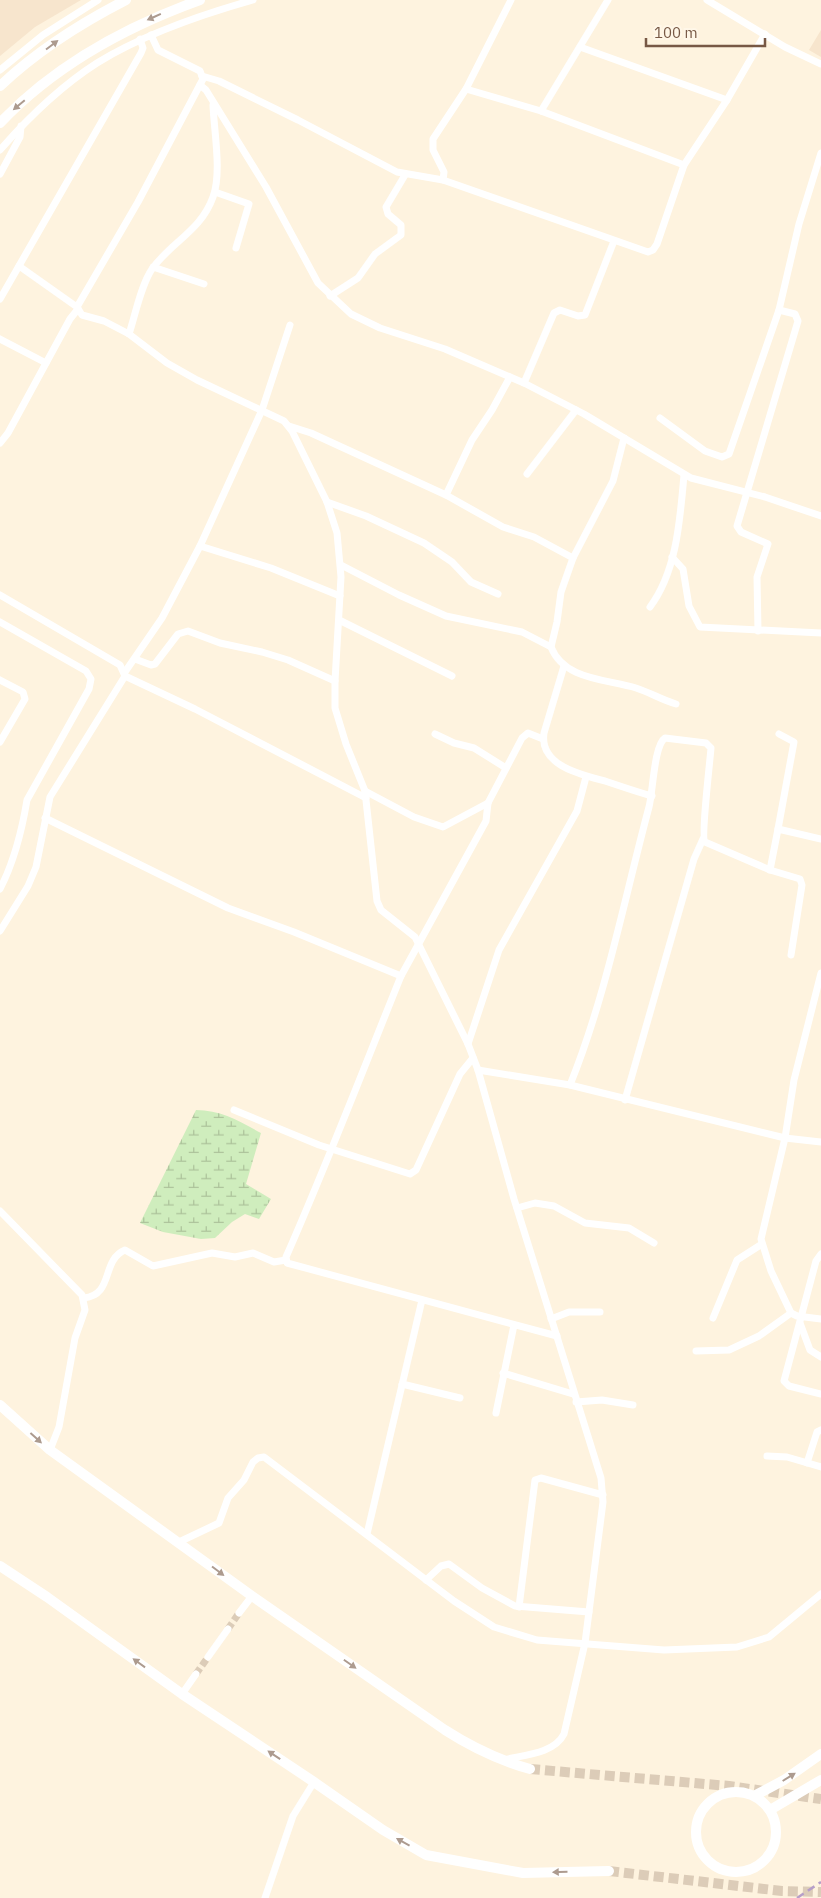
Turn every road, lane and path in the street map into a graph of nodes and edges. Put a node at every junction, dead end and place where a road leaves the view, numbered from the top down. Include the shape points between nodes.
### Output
1 (98, 0) edge
2 (126, 0) edge
3 (200, 0) edge
4 (253, 0) edge
5 (511, 0) edge
6 (608, 0) edge
7 (706, 0) edge
8 (765, 34) junction
9 (151, 35) junction
10 (140, 40) junction
11 (580, 47) junction
12 (3, 62) edge
13 (821, 64) edge
14 (0, 70) edge
15 (18, 70) junction
16 (202, 76) junction
17 (200, 85) junction
18 (0, 86) edge
19 (466, 88) junction
20 (727, 100) junction
21 (212, 102) junction
22 (541, 111) junction
23 (0, 123) edge
24 (21, 126) junction
25 (0, 150) edge
26 (821, 154) edge
27 (684, 165) junction
28 (0, 174) edge
29 (404, 175) junction
30 (443, 180) junction
31 (215, 192) junction
32 (614, 240) junction
33 (236, 248) dead end
34 (19, 266) junction
35 (154, 267) junction
36 (204, 284) dead end
37 (330, 296) junction
38 (0, 299) edge
39 (77, 308) junction
40 (779, 310) junction
41 (290, 325) dead end
42 (129, 334) junction
43 (0, 339) edge
44 (46, 363) junction
45 (510, 377) junction
46 (524, 383) junction
47 (262, 410) junction
48 (576, 410) junction
49 (660, 418) dead end
50 (289, 426) junction
51 (624, 438) junction
52 (0, 442) edge
53 (527, 474) dead end
54 (684, 475) junction
55 (747, 494) junction
56 (446, 495) junction
57 (327, 502) junction
58 (821, 516) edge
59 (200, 546) junction
60 (672, 556) junction
61 (573, 558) junction
62 (341, 565) junction
63 (498, 594) dead end
64 (0, 595) edge
65 (340, 596) junction
66 (650, 607) dead end
67 (339, 620) junction
68 (0, 622) edge
69 (758, 631) junction
70 (821, 633) edge
71 (551, 647) junction
72 (135, 659) junction
73 (564, 666) junction
74 (125, 674) junction
75 (452, 676) dead end
76 (0, 680) edge
77 (335, 681) junction
78 (676, 704) dead end
79 (435, 734) dead end
80 (779, 734) dead end
81 (543, 739) junction
82 (0, 742) edge
83 (506, 768) junction
84 (586, 777) junction
85 (366, 795) junction
86 (652, 796) junction
87 (488, 803) junction
88 (45, 818) junction
89 (778, 829) junction
90 (703, 839) junction
91 (821, 839) edge
92 (770, 870) junction
93 (0, 889) edge
94 (0, 931) edge
95 (418, 943) junction
96 (791, 955) dead end
97 (821, 973) edge
98 (401, 976) junction
99 (818, 1001) edge
100 (468, 1044) junction
101 (473, 1058) junction
102 (478, 1070) junction
103 (570, 1086) junction
104 (626, 1100) junction
105 (234, 1110) dead end
106 (785, 1138) junction
107 (821, 1142) edge
108 (331, 1149) junction
109 (517, 1208) junction
110 (0, 1211) edge
111 (654, 1243) dead end
112 (762, 1244) junction
113 (821, 1254) edge
114 (286, 1260) junction
115 (84, 1298) junction
116 (422, 1300) junction
117 (600, 1312) dead end
118 (791, 1313) junction
119 (713, 1318) dead end
120 (551, 1319) junction
121 (821, 1319) edge
122 (801, 1320) junction
123 (514, 1325) junction
124 (557, 1336) junction
125 (696, 1351) dead end
126 (821, 1357) edge
127 (503, 1372) junction
128 (402, 1384) junction
129 (573, 1394) junction
130 (821, 1394) edge
131 (460, 1398) dead end
132 (576, 1402) junction
133 (0, 1405) edge
134 (633, 1405) dead end
135 (496, 1414) dead end
136 (821, 1430) edge
137 (50, 1450) junction
138 (767, 1456) dead end
139 (807, 1463) junction
140 (821, 1467) edge
141 (603, 1495) junction
142 (367, 1534) junction
143 (179, 1542) junction
144 (0, 1566) edge
145 (426, 1580) junction
146 (821, 1594) edge
147 (252, 1596) junction
148 (520, 1607) junction
149 (589, 1612) junction
150 (239, 1613) tunnel mouth
151 (228, 1629) tunnel mouth
152 (585, 1643) junction
153 (208, 1658) tunnel mouth
154 (196, 1674) tunnel mouth
155 (182, 1694) junction
156 (821, 1754) edge
157 (500, 1760) junction
158 (530, 1769) tunnel mouth
159 (821, 1780) edge
160 (314, 1782) junction
161 (754, 1796) junction
162 (770, 1810) junction
163 (609, 1871) tunnel mouth
164 (265, 1898) edge

1 - 12 street
15 -> 2 main road via 64,35
3 -> 23 main road via 121,33 76,59
4 - 9 street
5 - 19 street
6 - 11 street
7 - 8 street
8 - 13 street
8 - 20 street
9 - 10 street
9 - 16 street via 158,50 200,71
10 - 24 street via 95,64
10 - 34 street via 141,53
11 - 20 street
11 - 22 street
12 - 14 street
12 - 15 street
15 - 18 main road
16 - 17 street
16 - 29 street via 220,82
17 - 21 street
17 - 39 street
19 - 22 street
19 - 30 street via 433,139 433,150 444,172
20 - 27 street
21 - 31 street
21 - 37 street via 266,187 318,283
22 - 27 street
24 - 25 street
24 - 28 street via 20,137
26 - 40 street via 799,224
27 - 32 street via 654,250 642,252
29 - 30 street
29 - 37 street via 386,207 388,214 400,225 401,235 374,254 358,278
30 - 32 street
31 - 33 street via 249,204
31 - 35 street via 208,209 190,233
32 - 46 street via 584,315 560,310 554,314
34 - 38 street
34 - 39 street
35 - 36 street
35 - 42 street
37 - 45 street via 351,314 374,326 445,349
39 - 42 street via 86,317 104,321
39 - 44 street
40 - 49 street via 729,454 722,458 705,451
40 - 55 street via 795,314 798,321
41 - 47 street
42 - 47 street via 175,367
43 - 44 street
44 - 52 street
45 - 46 street
45 - 56 street via 472,440
46 - 48 street
47 - 50 street
47 - 59 street
48 - 51 street
48 - 53 street
50 - 56 street via 311,432
50 - 57 street
51 - 54 street
51 - 61 street via 613,481
54 - 55 street
54 - 60 street
55 - 58 street
55 - 69 street via 737,526 741,532 766,542 768,547 757,577
56 - 61 street via 503,527 534,537
57 - 62 street via 336,528
57 - 63 street via 424,543 452,562 472,582
59 - 65 street via 271,568
59 - 72 street via 162,618
60 - 66 street via 664,586
60 - 69 street via 683,569 689,606 698,625
61 - 71 street via 561,592
62 - 65 street
62 - 71 street via 446,616 522,632
64 - 74 street via 120,665
65 - 67 street
67 - 75 street
67 - 77 street
68 - 93 street via 86,671 91,679 89,689 27,800 17,842
69 - 70 street
71 - 73 street
72 - 74 street
72 - 77 street via 155,664 178,634 188,631 220,643 288,660
73 - 78 street via 575,673 639,689
73 - 81 street
74 - 85 street
74 - 88 street via 50,797
76 - 82 street via 23,692 26,699
77 - 85 street via 336,713
79 - 83 street via 474,748
80 - 89 street via 794,742
81 - 83 street via 525,734
81 - 84 street via 550,756 565,768
83 - 87 street
84 - 86 street
84 - 100 street via 577,811 499,950
85 - 87 street via 443,827
85 - 95 street via 378,906 411,932
86 - 90 street via 658,746 662,740 677,739 709,745
86 - 103 street via 600,999
87 - 95 street via 486,821
88 - 94 street via 33,877
88 - 98 street via 228,908
89 - 91 street
89 - 92 street
90 - 92 street
90 - 104 street via 694,859
92 - 96 street via 801,881
95 - 98 street
95 - 100 street
97 - 99 street
98 - 108 street via 367,1057 346,1119
99 - 106 street via 794,1080
100 - 101 street
101 - 102 street
101 - 108 street via 460,1074 414,1172 406,1174
102 - 103 street
102 - 109 street
103 - 104 street
104 - 106 street
105 - 108 street
106 - 107 street
106 - 112 street
108 - 114 street
109 - 111 street via 535,1203 554,1206 585,1223 629,1228
109 - 120 street
110 - 115 street
112 - 118 street
112 - 119 street via 737,1260
113 - 122 street via 816,1261
114 - 115 street via 274,1262 253,1253 235,1257 212,1253 153,1266 125,1250 112,1264 100,1291
114 - 116 street via 290,1265
115 - 137 street via 85,1310 75,1338 59,1427
116 - 123 street
116 - 128 street
117 - 120 street via 568,1312
118 - 122 street
118 - 125 street via 759,1336 729,1350
120 - 124 street
121 - 122 street
122 - 126 street via 810,1350
122 - 130 street via 784,1381 789,1386
123 - 124 street
123 - 127 street
124 - 129 street
127 - 129 street
127 - 135 street
128 - 131 street
128 - 142 street
129 - 132 street
132 - 134 street via 602,1400
132 - 141 street
133 -> 137 main road
136 - 139 street via 817,1432
137 - 143 main road
138 - 139 street
139 - 140 street
141 - 148 street via 541,1478 535,1480
141 - 149 street
142 - 143 street via 264,1457 253,1462 244,1480 228,1498 219,1523
142 - 145 street
143 -> 147 main road
155 -> 144 main road
145 - 148 street via 441,1566 449,1564 482,1588
145 - 152 street via 500,1629 537,1640
146 - 152 street via 769,1637 737,1647 664,1650
147 - 150 street
147 -> 157 main road via 445,1730
148 - 149 street
149 - 152 street
151 - 153 street
152 - 157 street via 560,1743 552,1748
154 - 155 street
160 -> 155 main road
161 -> 156 main road
157 - 158 main road
159 - 162 main road
163 -> 160 main road via 523,1873 426,1855 383,1830
160 - 164 street via 294,1816
161 - 162 main road
161 - 162 main road via 741,1792 715,1798 698,1819 698,1846 715,1866 741,1872 760,1864 773,1849 776,1836

